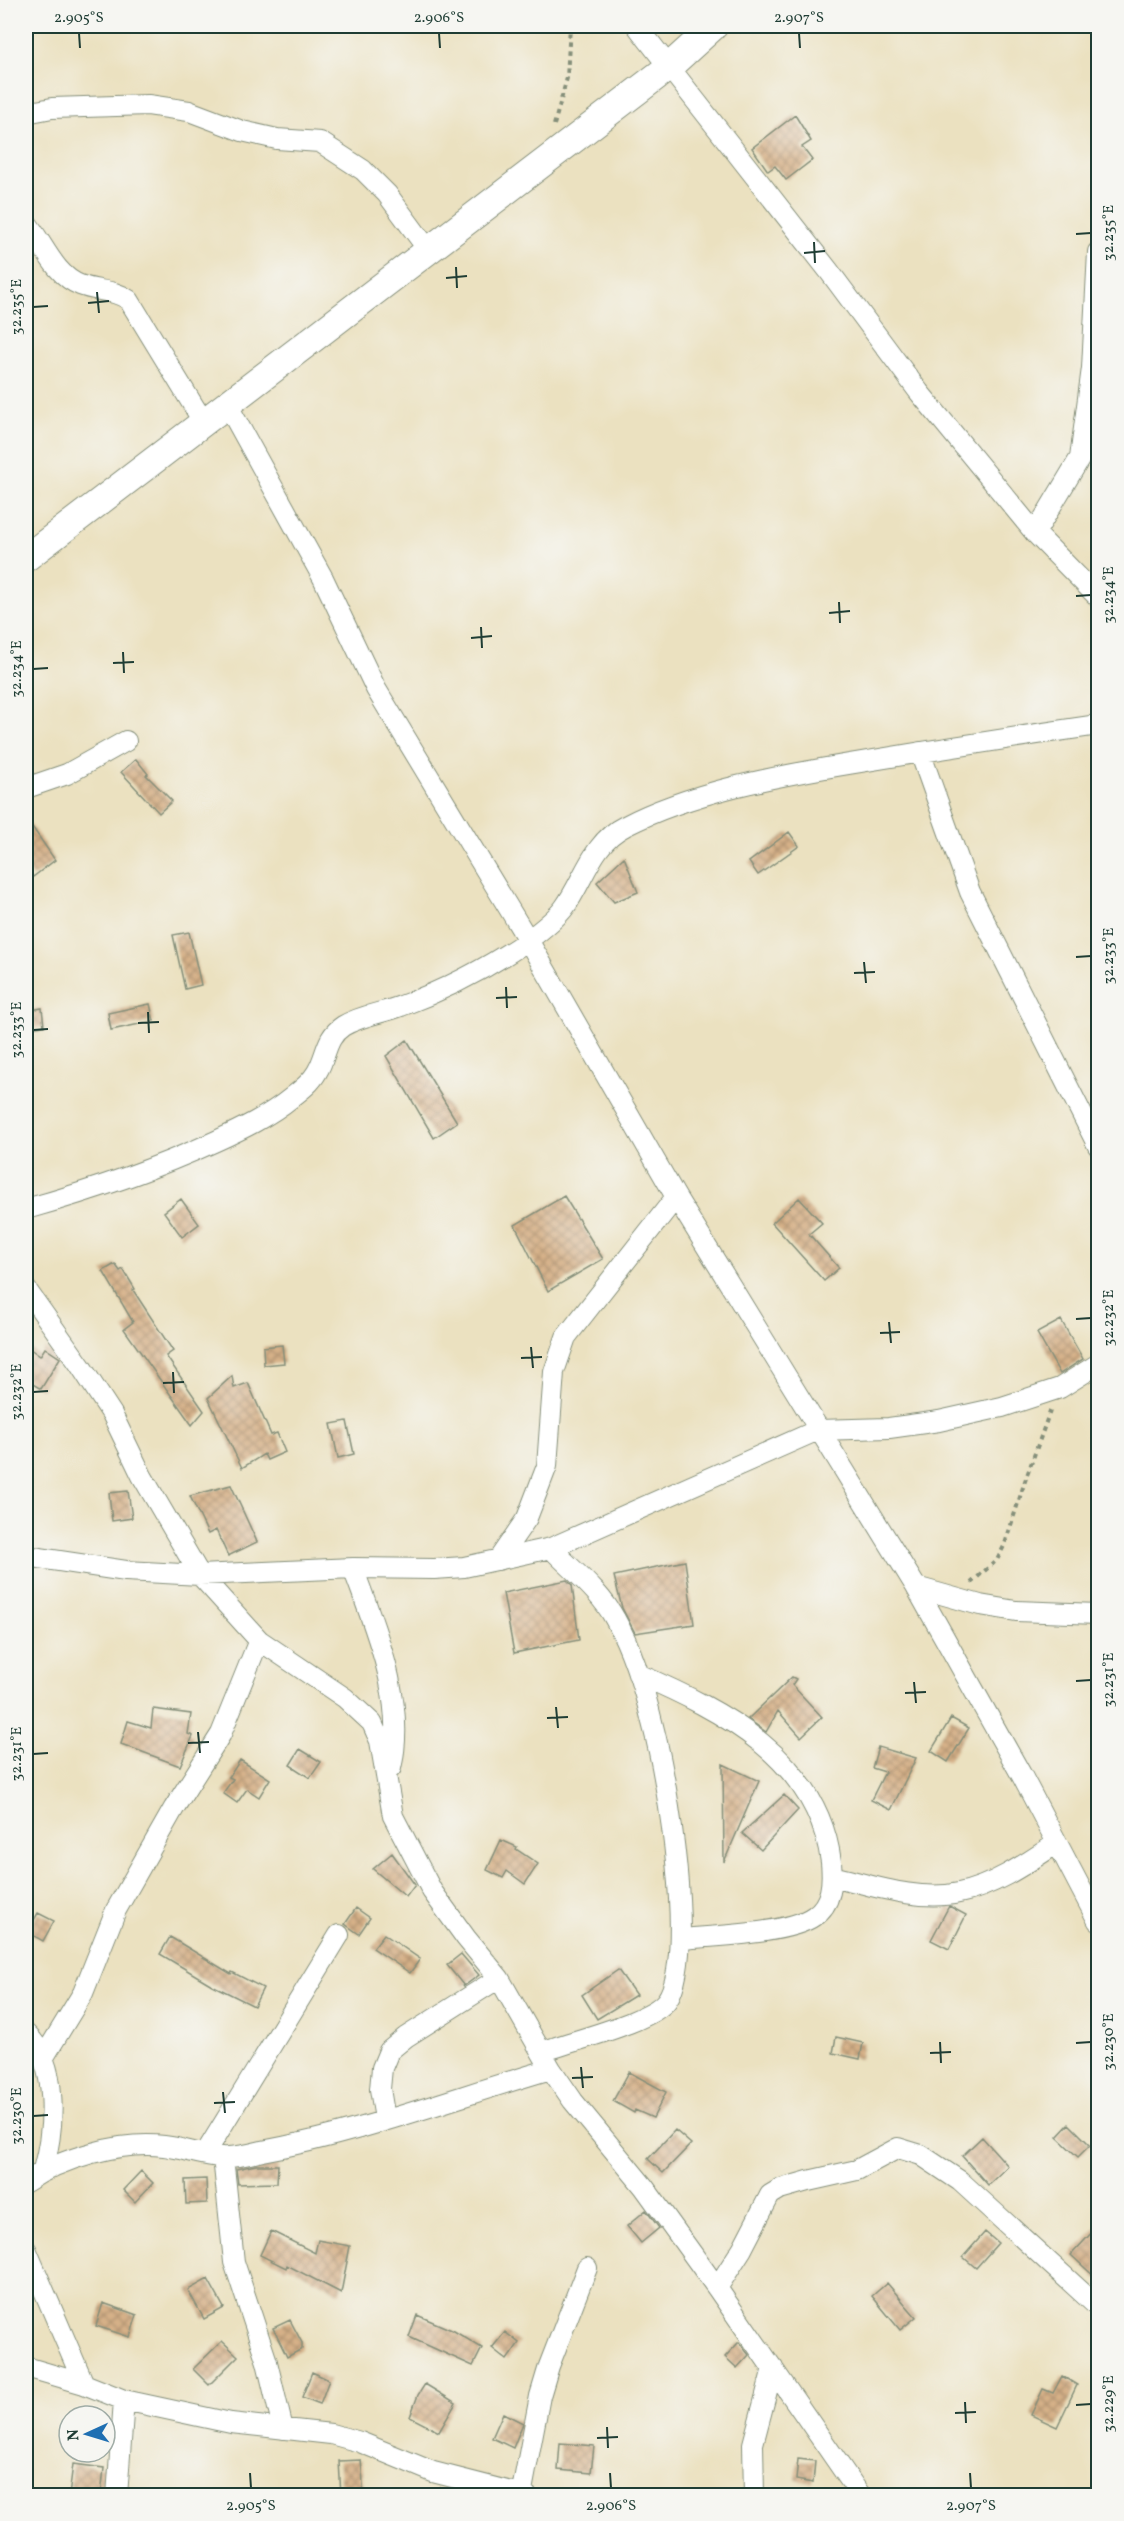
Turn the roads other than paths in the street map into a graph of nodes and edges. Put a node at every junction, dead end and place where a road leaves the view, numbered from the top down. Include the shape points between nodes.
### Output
1 (637, 26) edge
2 (714, 26) edge
3 (670, 66) junction
4 (26, 113) edge
5 (26, 222) edge
6 (429, 251) junction
7 (1098, 252) edge
8 (227, 404) junction
9 (204, 423) junction
10 (1035, 533) junction
11 (26, 558) edge
12 (1098, 597) edge
13 (1098, 724) edge
14 (126, 741) dead end
15 (920, 752) junction
16 (26, 788) edge
17 (528, 940) junction
18 (1098, 1146) edge
19 (676, 1197) junction
20 (26, 1209) edge
21 (26, 1289) edge
22 (1098, 1364) edge
23 (818, 1430) junction
24 (550, 1548) junction
25 (26, 1556) edge
26 (498, 1560) junction
27 (353, 1568) junction
28 (200, 1575) junction
29 (916, 1587) junction
30 (1098, 1614) edge
31 (259, 1640) junction
32 (638, 1674) junction
33 (387, 1782) junction
34 (1057, 1844) junction
35 (832, 1876) junction
36 (1098, 1921) edge
37 (339, 1935) dead end
38 (680, 1939) junction
39 (499, 1978) junction
40 (26, 2034) edge
41 (44, 2057) junction
42 (546, 2060) junction
43 (385, 2119) junction
44 (214, 2156) junction
45 (43, 2170) junction
46 (26, 2182) edge
47 (26, 2249) edge
48 (587, 2268) dead end
49 (717, 2288) junction
50 (1098, 2307) edge
51 (26, 2367) edge
52 (773, 2368) junction
53 (84, 2384) junction
54 (124, 2400) junction
55 (283, 2429) junction
56 (523, 2495) edge
57 (117, 2496) edge
58 (754, 2496) edge
59 (861, 2496) edge

1 - 3 street
2 - 3 main road
3 - 6 main road
3 - 10 street via 919,392
4 - 6 street via 52,108 148,105 189,111 277,139 320,142 363,170 387,194
5 - 9 street via 63,274 79,285 121,294 129,300
6 - 8 main road
7 - 10 street via 1092,368 1080,458
8 - 9 main road
8 - 17 street via 323,579 376,690
9 - 11 main road
10 - 12 street
13 - 15 street
14 - 16 street via 67,774
15 - 17 street via 739,786 623,826 601,845 562,911
15 - 18 street via 970,892
17 - 19 street
17 - 20 street via 443,988 343,1026 328,1041 320,1068 305,1087 246,1127 128,1177
19 - 23 street
19 - 26 street via 566,1337 554,1372 547,1466 526,1518
21 - 28 street via 112,1414 142,1476
22 - 23 street via 1060,1388 1002,1407 889,1428
23 - 24 street
23 - 29 street
24 - 26 street
24 - 32 street via 615,1618
25 - 28 street via 126,1571
26 - 27 street via 434,1569
27 - 28 street
27 - 33 street via 390,1685 394,1754
28 - 31 street
29 - 30 street via 1016,1611
29 - 34 street
31 - 33 street via 345,1698 372,1724 380,1741
31 - 41 street via 221,1734 116,1910 82,1993
32 - 35 street via 728,1719 784,1762 805,1789 820,1819
32 - 38 street via 668,1803
33 - 39 street via 393,1816 432,1892
34 - 35 street via 994,1880 959,1893 920,1894
34 - 36 street
35 - 38 street via 829,1896 813,1917 775,1928
37 - 44 street
38 - 42 street via 675,1979 666,2001 647,2016
39 - 42 street
39 - 43 street via 389,2051 380,2089
40 - 41 street
41 - 45 street via 51,2113
42 - 43 street
42 - 49 street
43 - 44 street via 319,2140
44 - 45 street via 141,2146 85,2155
44 - 55 street via 234,2262 267,2362
45 - 46 street
47 - 53 street
48 - 56 street via 540,2396
49 - 50 street via 770,2195 780,2189 857,2170 898,2148 921,2155 960,2181
49 - 52 street
51 - 53 street
52 - 58 street via 753,2444
52 - 59 street
53 - 54 street
54 - 55 street via 231,2423
54 - 57 street
55 - 56 street via 331,2434 434,2472

